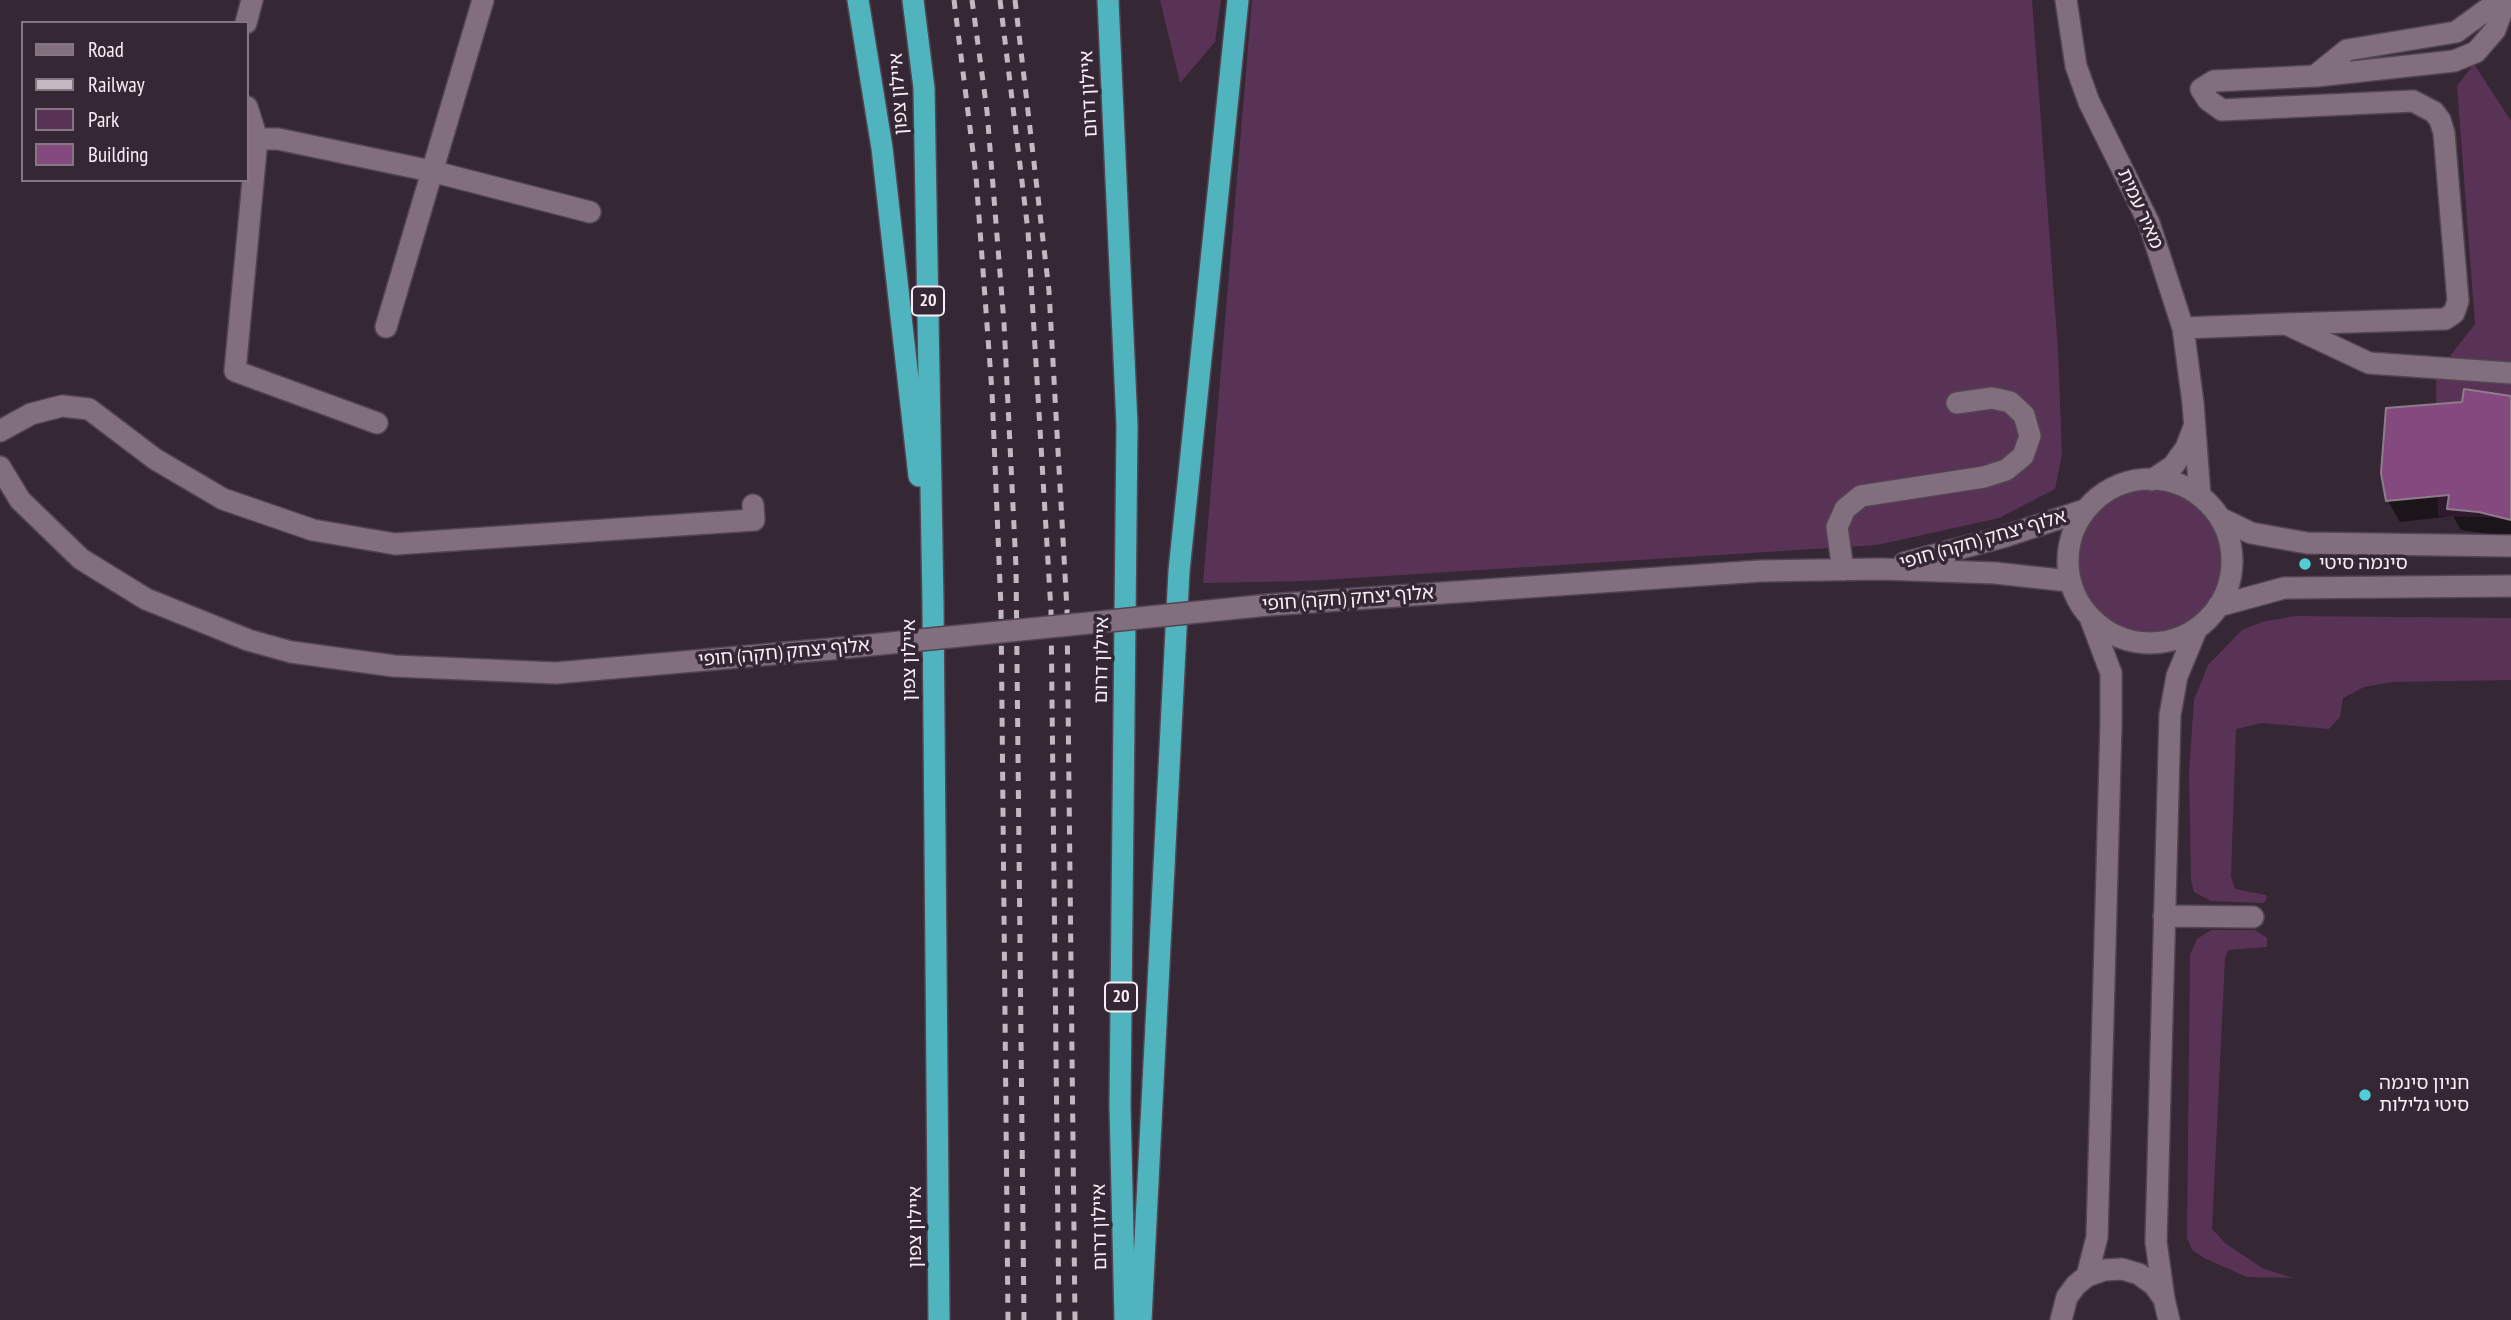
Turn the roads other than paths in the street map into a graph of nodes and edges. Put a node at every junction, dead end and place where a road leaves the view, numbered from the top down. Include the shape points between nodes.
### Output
1 (252, 0) edge
2 (484, 0) edge
3 (858, 0) edge
4 (913, 0) edge
5 (1108, 0) edge
6 (1238, 0) edge
7 (2066, 0) edge
8 (2500, 0) edge
9 (2506, 0) edge
10 (247, 21) edge
11 (2315, 76) junction
12 (248, 110) edge
13 (257, 139) junction
14 (431, 171) junction
15 (590, 212) dead end
16 (2286, 324) junction
17 (386, 327) dead end
18 (2183, 328) junction
19 (2511, 373) edge
20 (1957, 403) dead end
21 (377, 423) dead end
22 (2195, 425) junction
23 (0, 431) edge
24 (0, 467) edge
25 (2152, 480) junction
26 (2200, 496) junction
27 (753, 505) dead end
28 (2085, 510) junction
29 (2220, 518) junction
30 (2511, 547) edge
31 (1881, 569) junction
32 (1843, 570) junction
33 (2069, 581) junction
34 (2511, 586) edge
35 (933, 603) junction
36 (2218, 606) junction
37 (2091, 620) junction
38 (2197, 628) junction
39 (2164, 916) junction
40 (2253, 917) dead end
41 (2087, 1276) junction
42 (2167, 1310) edge
43 (939, 1320) edge
44 (1125, 1320) edge
45 (1141, 1320) edge
46 (2061, 1320) edge

1 - 10 street
2 - 14 street
3 - 35 highway via 882,148
4 - 35 highway, איילון צפון / 20 via 923,88
5 - 44 highway, איילון דרום / 20 via 1127,425 1120,1105
6 - 45 highway via 1179,571
7 - 18 street, מאיר עמית via 2076,66 2149,223
8 - 11 street via 2456,32 2347,50
9 - 11 street via 2495,30 2476,52 2454,61
11 - 16 street via 2214,81 2202,89 2222,110 2413,101 2434,111 2444,133 2458,301 2454,313 2445,319
12 - 13 street
13 - 14 street via 278,139
13 - 21 street via 235,371
14 - 15 street
14 - 17 street
16 - 18 street
16 - 19 street via 2369,363
18 - 22 street, מאיר עמית
20 - 32 street via 1992,398 2010,402 2024,415 2030,436 2023,456 2006,470 1983,477 1861,496 1845,509 1837,527
22 - 25 street via 2173,466
22 - 26 street, מאיר עמית
23 - 27 street via 31,414 62,406 89,409 155,459 223,499 313,530 395,544 754,520
24 - 32 street, אלוף יצחק (חקה) חופי, bridge via 20,500 81,559 158,604 291,652 394,666 556,673 1268,605 1760,571
25 - 26 street via 2170,482
25 - 28 street via 2119,485
26 - 29 street
28 - 31 street, אלוף יצחק (חקה) חופי
28 - 33 street via 2069,544
29 - 30 street via 2251,533 2307,543
29 - 36 street via 2228,535 2231,562 2227,590
31 - 32 street, אלוף יצחק (חקה) חופי
31 - 33 street, אלוף יצחק (חקה) חופי
33 - 37 street
34 - 36 street via 2284,588
35 - 43 highway, איילון צפון / 20
36 - 38 street
37 - 38 street via 2132,642 2177,639
37 - 41 street via 2111,673 2111,723 2097,1237
38 - 39 street via 2177,676 2169,715
39 - 40 street
39 - 42 street via 2156,1242
41 - 42 street via 2122,1269 2139,1274 2154,1285
41 - 46 street via 2067,1297

